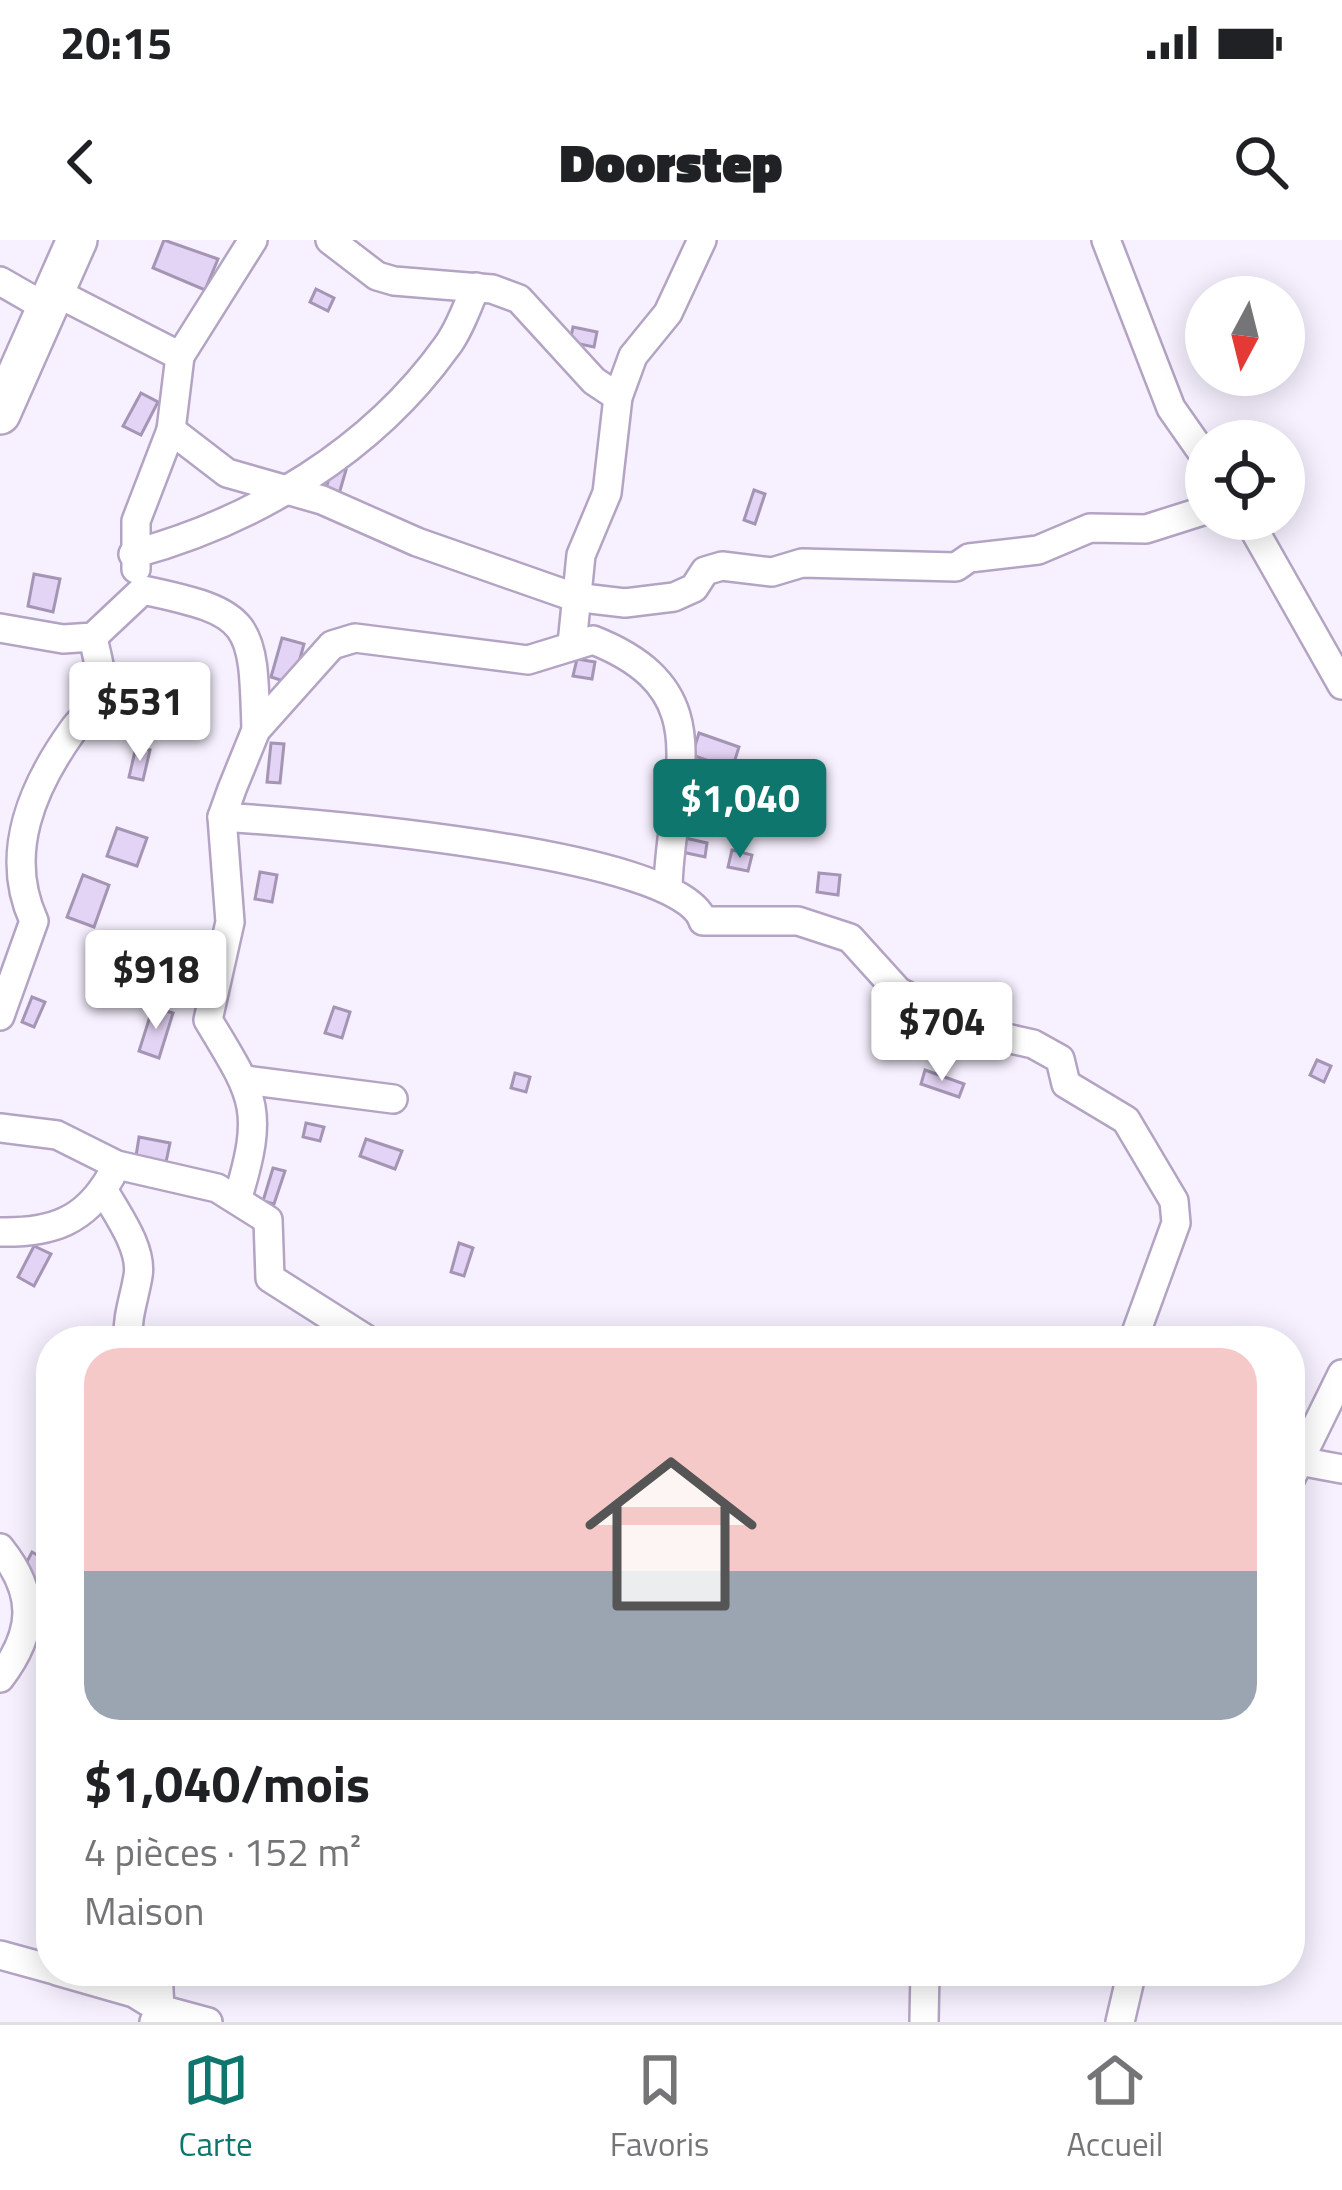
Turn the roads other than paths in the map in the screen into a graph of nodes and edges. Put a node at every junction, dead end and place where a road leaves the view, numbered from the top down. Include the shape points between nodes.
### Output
1 (76, 240) edge
2 (253, 240) edge
3 (330, 240) edge
4 (702, 240) edge
5 (1106, 240) edge
6 (0, 280) edge
7 (476, 287) junction
8 (51, 300) junction
9 (180, 356) junction
10 (618, 397) junction
11 (0, 414) edge
12 (1185, 428) edge
13 (171, 430) junction
14 (293, 491) junction
15 (1185, 517) edge
16 (1260, 540) edge
17 (133, 554) junction
18 (143, 590) junction
19 (574, 597) junction
20 (0, 628) edge
21 (93, 637) junction
22 (572, 644) junction
23 (1342, 685) edge
24 (256, 730) junction
25 (222, 818) junction
26 (668, 888) junction
27 (0, 1016) edge
28 (246, 1080) junction
29 (393, 1099) dead end
30 (0, 1128) edge
31 (111, 1177) junction
32 (238, 1197) junction
33 (0, 1232) edge
34 (128, 1326) edge
35 (346, 1326) edge
36 (1138, 1326) edge
37 (1342, 1374) edge
38 (1305, 1448) edge
39 (1342, 1469) edge
40 (1305, 1470) edge
41 (0, 1548) edge
42 (36, 1609) edge
43 (31, 1616) junction
44 (0, 1678) edge
45 (0, 1955) edge
46 (36, 1965) edge
47 (107, 1986) edge
48 (158, 1986) edge
49 (925, 1986) edge
50 (1128, 1986) edge
51 (157, 2016) edge
52 (208, 2022) edge
53 (924, 2022) edge
54 (1120, 2022) edge

1 - 8 main road
2 - 9 street
3 - 7 street via 376,276
4 - 10 street via 668,313 633,356
5 - 12 street
6 - 8 street
7 - 10 street via 519,299
7 - 14 street via 448,345 356,440
8 - 9 street
8 - 11 main road
9 - 13 street
10 - 19 street via 607,493 581,555
13 - 14 street via 227,472
13 - 17 street via 136,521
14 - 17 street via 183,541
14 - 19 street
15 - 19 street via 1146,529 1090,528 1038,550 969,557 956,567 722,566 674,598
16 - 23 street
17 - 18 street
18 - 21 street
18 - 24 street via 220,610 245,629
19 - 22 street
20 - 21 street
21 - 27 street via 101,688 95,707 47,768 23,836 20,882 34,921
22 - 24 street via 528,660 343,640
22 - 26 street via 593,640 635,662 682,720
24 - 25 street
25 - 26 street via 507,850 614,868
25 - 28 street via 232,896 208,1020
26 - 36 street via 699,906 703,921 798,921 850,938 898,991 970,1030 1060,1059 1066,1084 1126,1120 1165,1179 1176,1223
28 - 29 street
28 - 32 street via 253,1140
30 - 31 street via 57,1135
31 - 32 street
31 - 33 street via 77,1218 45,1231
31 - 34 street via 137,1255
32 - 35 street via 268,1220 270,1279
37 - 38 street
39 - 40 street
41 - 43 street via 27,1592
42 - 43 street
43 - 44 street
45 - 46 street
47 - 51 street via 134,1994
48 - 51 street
49 - 53 street
50 - 54 street
51 - 52 street

